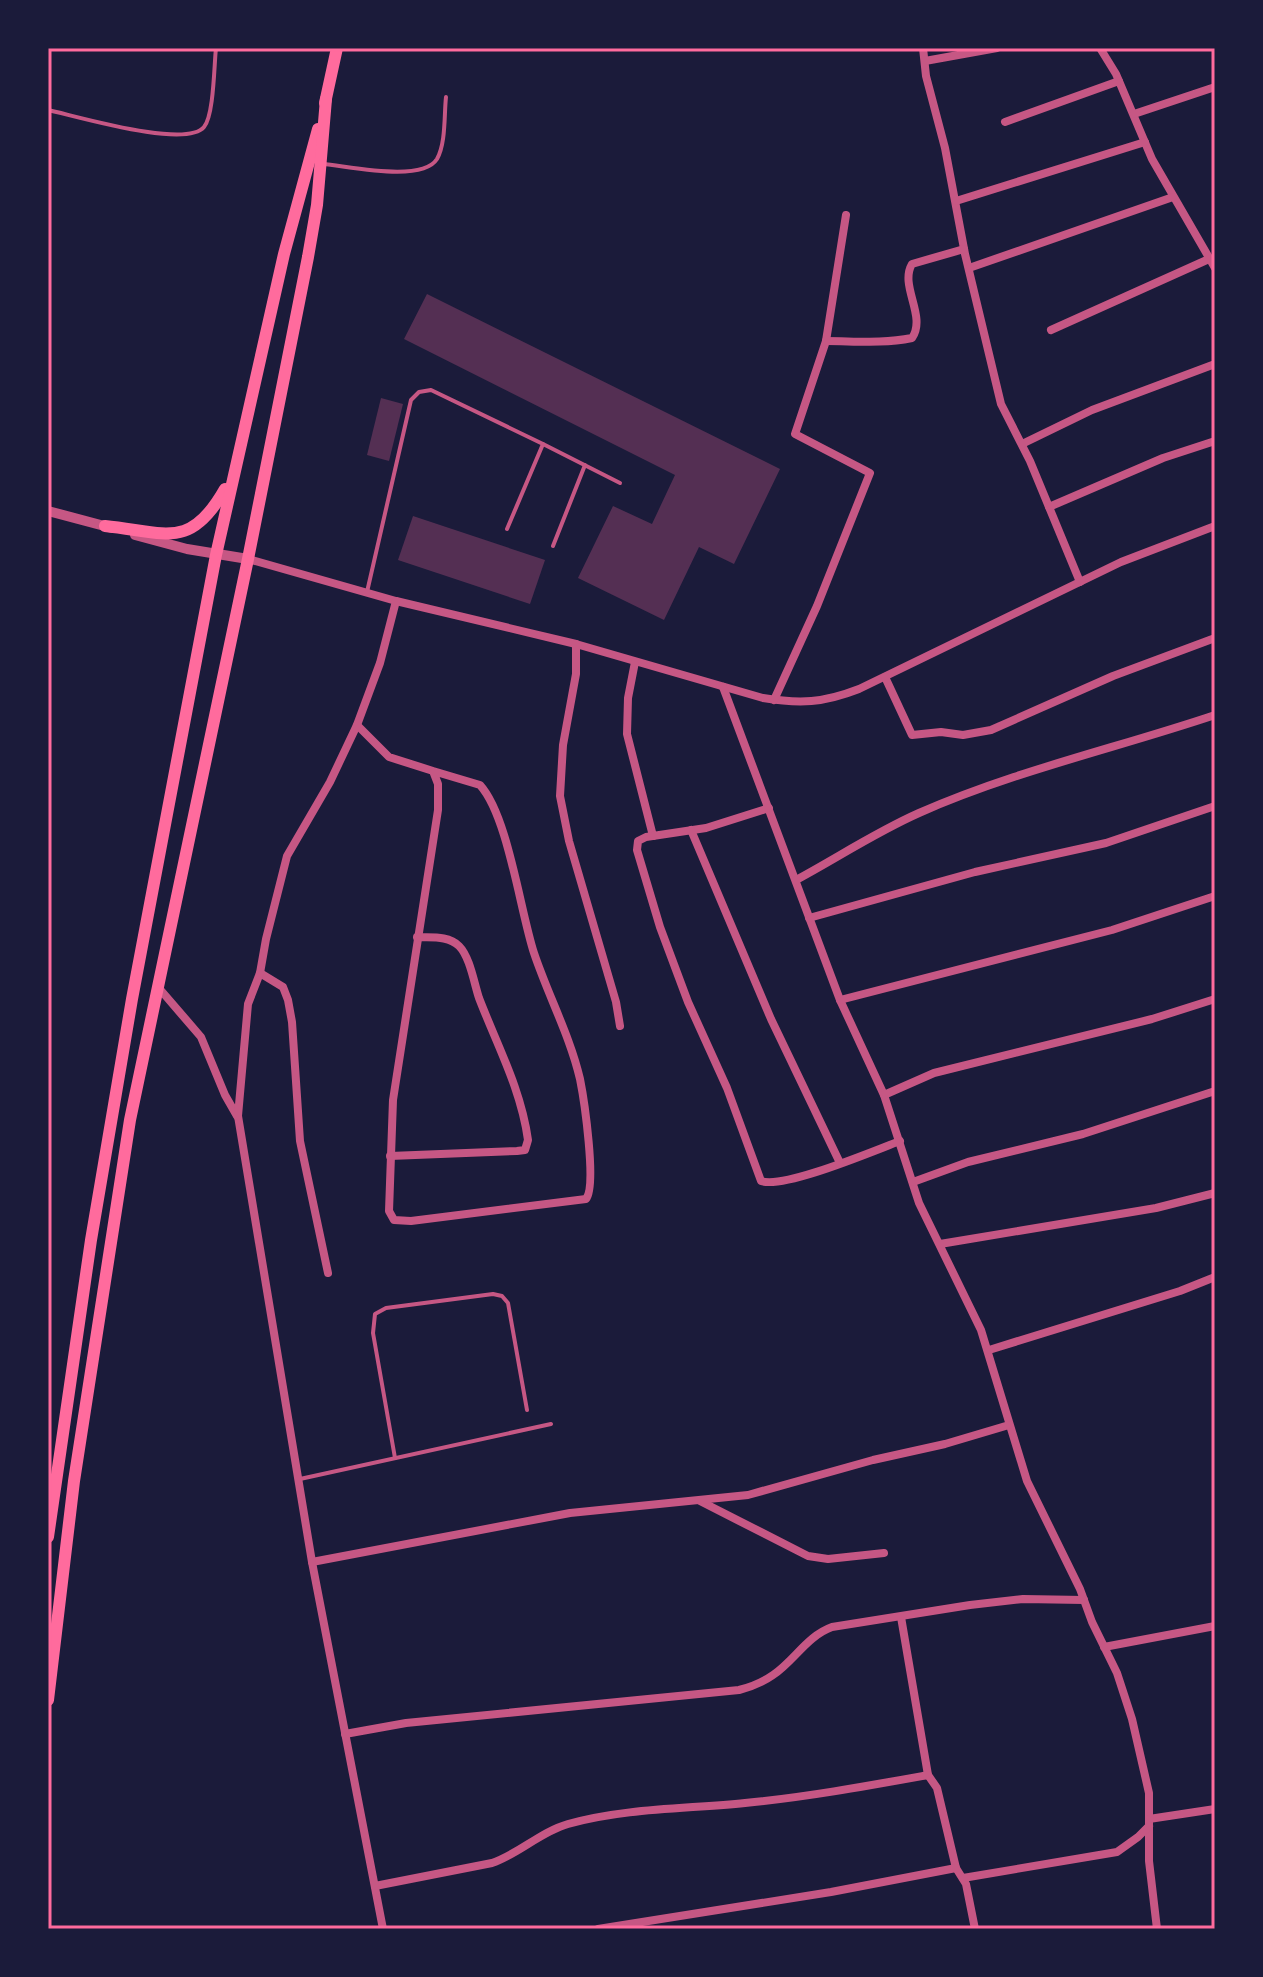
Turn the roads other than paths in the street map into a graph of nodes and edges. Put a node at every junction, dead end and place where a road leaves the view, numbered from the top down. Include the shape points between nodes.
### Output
1 (216, 48) edge
2 (337, 48) edge
3 (923, 48) edge
4 (997, 48) edge
5 (1100, 48) edge
6 (925, 61) junction
7 (1119, 81) junction
8 (1215, 87) edge
9 (446, 97) dead end
10 (326, 99) junction
11 (48, 110) edge
12 (1134, 114) junction
13 (1005, 122) dead end
14 (1145, 142) junction
15 (321, 163) junction
16 (1173, 197) junction
17 (956, 201) junction
18 (846, 215) dead end
19 (964, 249) junction
20 (1209, 259) junction
21 (969, 268) junction
22 (1215, 268) edge
23 (1051, 330) dead end
24 (826, 341) junction
25 (1215, 364) edge
26 (1215, 441) edge
27 (543, 444) junction
28 (1022, 444) junction
29 (585, 465) junction
30 (233, 476) junction
31 (620, 483) dead end
32 (1049, 507) junction
33 (48, 511) edge
34 (105, 526) junction
35 (1215, 526) edge
36 (507, 529) dead end
37 (553, 546) dead end
38 (216, 555) junction
39 (248, 559) junction
40 (1080, 582) junction
41 (367, 592) junction
42 (396, 601) junction
43 (1215, 638) edge
44 (576, 644) junction
45 (635, 662) junction
46 (885, 677) junction
47 (723, 687) junction
48 (774, 700) junction
49 (1215, 715) edge
50 (357, 725) junction
51 (433, 771) junction
52 (1215, 806) edge
53 (769, 808) junction
54 (691, 830) junction
55 (653, 836) junction
56 (796, 880) junction
57 (1215, 896) edge
58 (809, 918) junction
59 (417, 937) junction
60 (260, 973) junction
61 (158, 987) junction
62 (1215, 999) edge
63 (840, 1000) junction
64 (620, 1026) dead end
65 (1215, 1091) edge
66 (884, 1095) junction
67 (238, 1116) junction
68 (900, 1141) junction
69 (390, 1156) junction
70 (840, 1163) junction
71 (913, 1182) junction
72 (1215, 1193) edge
73 (940, 1244) junction
74 (328, 1273) dead end
75 (1215, 1277) edge
76 (989, 1350) junction
77 (527, 1410) dead end
78 (551, 1424) dead end
79 (1009, 1425) junction
80 (395, 1458) junction
81 (298, 1479) junction
82 (700, 1501) junction
83 (48, 1537) edge
84 (884, 1553) dead end
85 (312, 1562) junction
86 (1084, 1600) junction
87 (901, 1617) junction
88 (1215, 1626) edge
89 (1104, 1647) junction
90 (48, 1700) edge
91 (345, 1734) junction
92 (928, 1775) junction
93 (1215, 1809) edge
94 (1149, 1822) junction
95 (956, 1868) junction
96 (963, 1878) junction
97 (375, 1886) junction
98 (383, 1929) edge
99 (598, 1929) edge
100 (975, 1929) edge
101 (1157, 1929) edge

1 - 11 lane via 209,116 197,132 174,136 140,131
2 - 10 main road
3 - 6 street
4 - 6 street
5 - 7 street
6 - 17 street
7 - 12 street
7 - 13 street
8 - 12 street
9 - 15 lane via 441,147 436,161 423,169
10 - 15 main road
10 - 30 main road
12 - 14 street
14 - 16 street
14 - 17 street
15 - 39 main road via 308,257
16 - 20 street
16 - 21 street
17 - 19 street
18 - 24 street
19 - 21 street
19 - 24 street via 921,259 908,270 917,326 912,338 874,344
20 - 22 street
20 - 23 street
21 - 28 street via 1001,404
24 - 48 street via 795,434 870,473
25 - 28 street via 1092,410
26 - 32 street
27 - 29 lane
27 - 36 lane
27 - 41 lane via 431,390 419,392 411,400
28 - 32 street
29 - 31 lane
29 - 37 lane
30 - 34 main road via 207,518 181,533
30 - 38 main road
32 - 40 street
33 - 34 street
34 - 38 street
35 - 40 street
38 - 39 street
38 - 83 main road via 93,1224
39 - 41 street
39 - 61 main road
40 - 46 street
41 - 42 street
42 - 44 street
42 - 50 street
43 - 46 street via 991,730 963,735 912,735
44 - 45 street
44 - 64 street via 560,796
45 - 47 street
45 - 55 street via 627,734
46 - 48 street via 820,701
47 - 48 street
47 - 53 street
49 - 56 street via 923,811
50 - 51 street via 389,757
50 - 60 street via 287,856
51 - 59 street via 438,810
51 - 69 street via 480,785 491,802 533,949 580,1078 590,1194 567,1204 394,1220 388,1206
52 - 58 street via 1106,843
53 - 54 street
53 - 56 street
54 - 55 street
54 - 70 street via 739,948
55 - 70 street via 638,841 637,850 660,927 761,1181 784,1181
56 - 58 street
57 - 63 street via 1112,930
58 - 63 street
59 - 69 street
59 - 69 street via 442,938 462,950 509,1066 528,1140 525,1150 517,1151
60 - 67 street via 248,1004
60 - 74 street via 283,987 288,1000 300,1141
61 - 67 street via 201,1037
61 - 90 main road via 130,1120 74,1481
62 - 66 street via 934,1073
63 - 66 street
65 - 71 street
66 - 68 street
67 - 81 street
68 - 70 street
68 - 71 street
71 - 73 street
72 - 73 street
73 - 76 street
75 - 76 street
76 - 79 street
77 - 80 lane via 508,1303 502,1296 386,1308 375,1314 373,1333
78 - 80 lane
79 - 82 street via 748,1495
79 - 86 street via 1027,1481
80 - 81 lane
81 - 85 street
82 - 84 street via 808,1556
82 - 85 street via 570,1513
85 - 91 street
86 - 87 street via 1023,1599
86 - 89 street
87 - 91 street via 822,1631 775,1674 739,1690
87 - 92 street
88 - 89 street
89 - 94 street via 1132,1719 1149,1793
91 - 97 street
92 - 95 street via 937,1788
92 - 97 street via 567,1824 492,1863
93 - 94 street
94 - 96 street via 1117,1852
94 - 101 street
95 - 96 street
95 - 99 street
96 - 100 street
97 - 98 street

